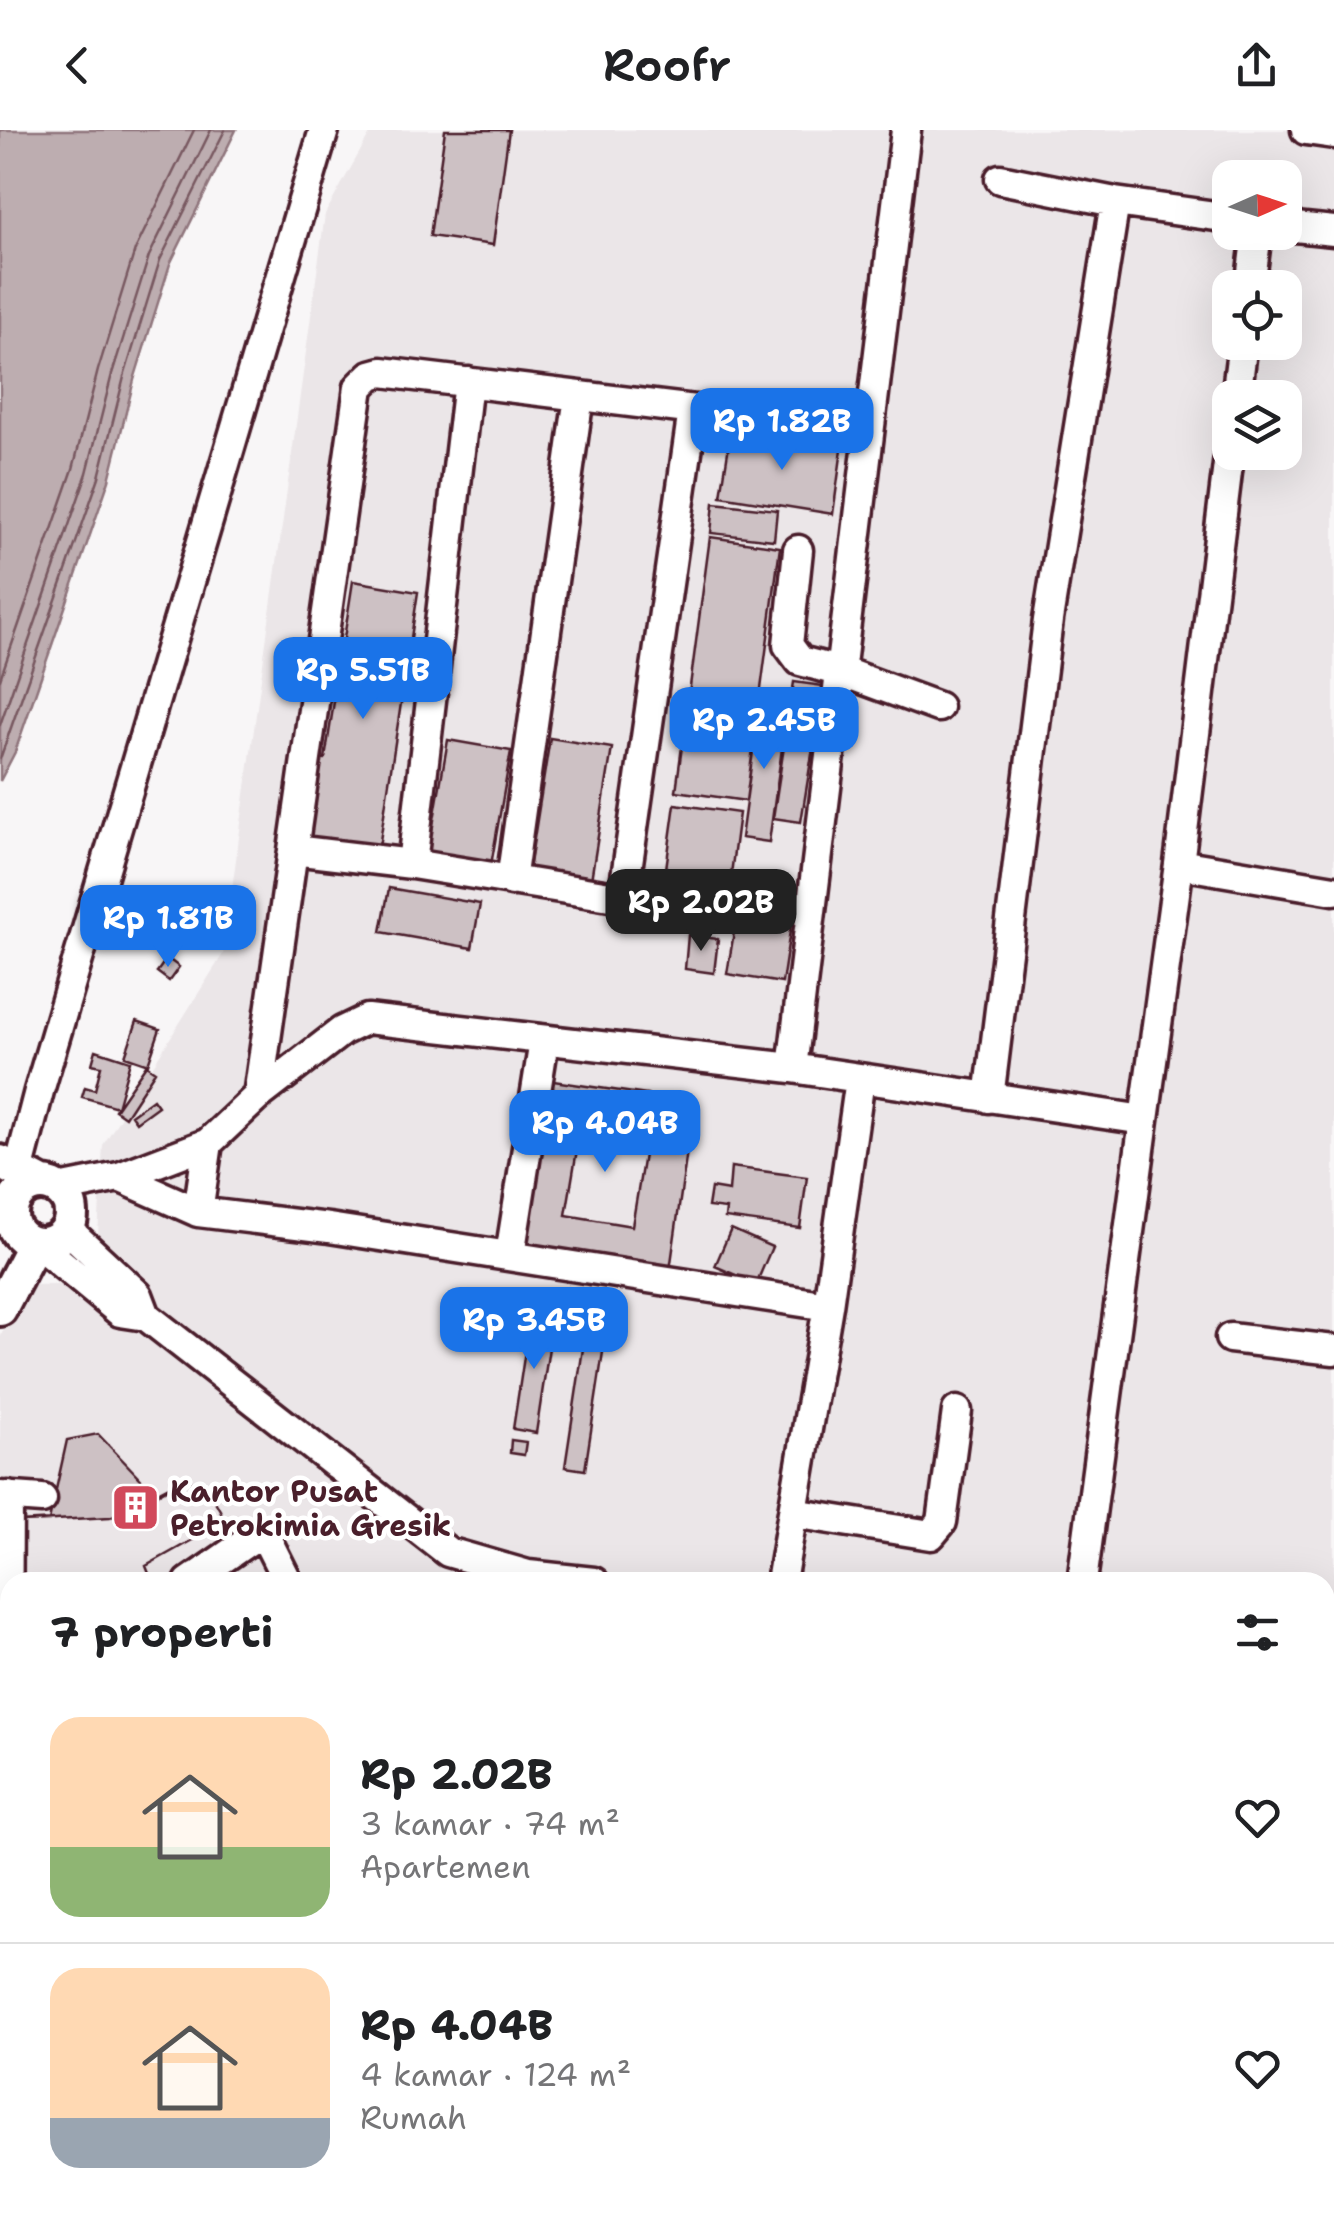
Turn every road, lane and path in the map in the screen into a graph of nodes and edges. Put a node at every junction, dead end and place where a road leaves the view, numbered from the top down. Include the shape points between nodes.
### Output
1 (324, 130) edge
2 (906, 130) edge
3 (1306, 130) edge
4 (1334, 134) edge
5 (1000, 179) dead end
6 (1115, 202) junction
7 (1212, 215) edge
8 (1302, 228) edge
9 (1334, 231) edge
10 (468, 382) junction
11 (579, 396) junction
12 (693, 410) junction
13 (868, 431) junction
14 (1227, 470) edge
15 (798, 550) dead end
16 (842, 672) junction
17 (938, 708) dead end
18 (293, 850) junction
19 (412, 864) junction
20 (1180, 864) junction
21 (511, 880) junction
22 (1334, 890) edge
23 (544, 1041) junction
24 (792, 1068) junction
25 (860, 1079) junction
26 (258, 1096) junction
27 (990, 1098) junction
28 (1144, 1120) junction
29 (208, 1142) junction
30 (120, 1177) junction
31 (22, 1209) edge
32 (198, 1212) junction
33 (68, 1229) joint
34 (510, 1255) junction
35 (828, 1306) junction
36 (0, 1309) edge
37 (146, 1316) junction
38 (1230, 1338) dead end
39 (1334, 1350) edge
40 (956, 1411) dead end
41 (4, 1496) edge
42 (42, 1499) dead end
43 (793, 1513) junction
44 (3, 1530) edge
45 (6, 1572) edge
46 (203, 1572) edge
47 (280, 1572) edge
48 (518, 1572) edge
49 (783, 1572) edge
50 (1083, 1572) edge

1 - 31 lane via 38,1091
2 - 13 lane
3 - 4 lane
5 - 6 lane
6 - 7 lane
6 - 27 lane via 1048,620
8 - 9 lane
10 - 11 lane
10 - 18 lane via 382,372 359,387
10 - 19 lane
11 - 12 lane
11 - 21 lane
12 - 13 lane
12 - 21 lane via 627,885 610,896
13 - 16 lane
14 - 20 lane
15 - 16 lane via 788,645 800,661
16 - 17 lane
16 - 24 lane
18 - 19 lane
18 - 26 lane
19 - 21 lane
20 - 22 lane
20 - 28 lane
23 - 24 lane
23 - 26 lane via 367,1019
23 - 34 lane
24 - 25 lane
25 - 27 lane
25 - 35 lane
26 - 29 lane
27 - 28 lane
28 - 50 lane
29 - 30 lane
29 - 32 lane
30 - 31 lane
30 - 32 lane
31 - 33 main road via 69,1204
31 - 36 main road
31 - 37 lane via 120,1312
32 - 34 lane
33 - 37 lane via 138,1294
34 - 35 lane
35 - 43 lane
37 - 48 lane via 448,1552
38 - 39 lane
40 - 43 lane via 942,1522 931,1535
41 - 42 lane
41 - 44 lane
43 - 49 lane
44 - 45 lane
46 - 47 lane via 254,1537 266,1540

